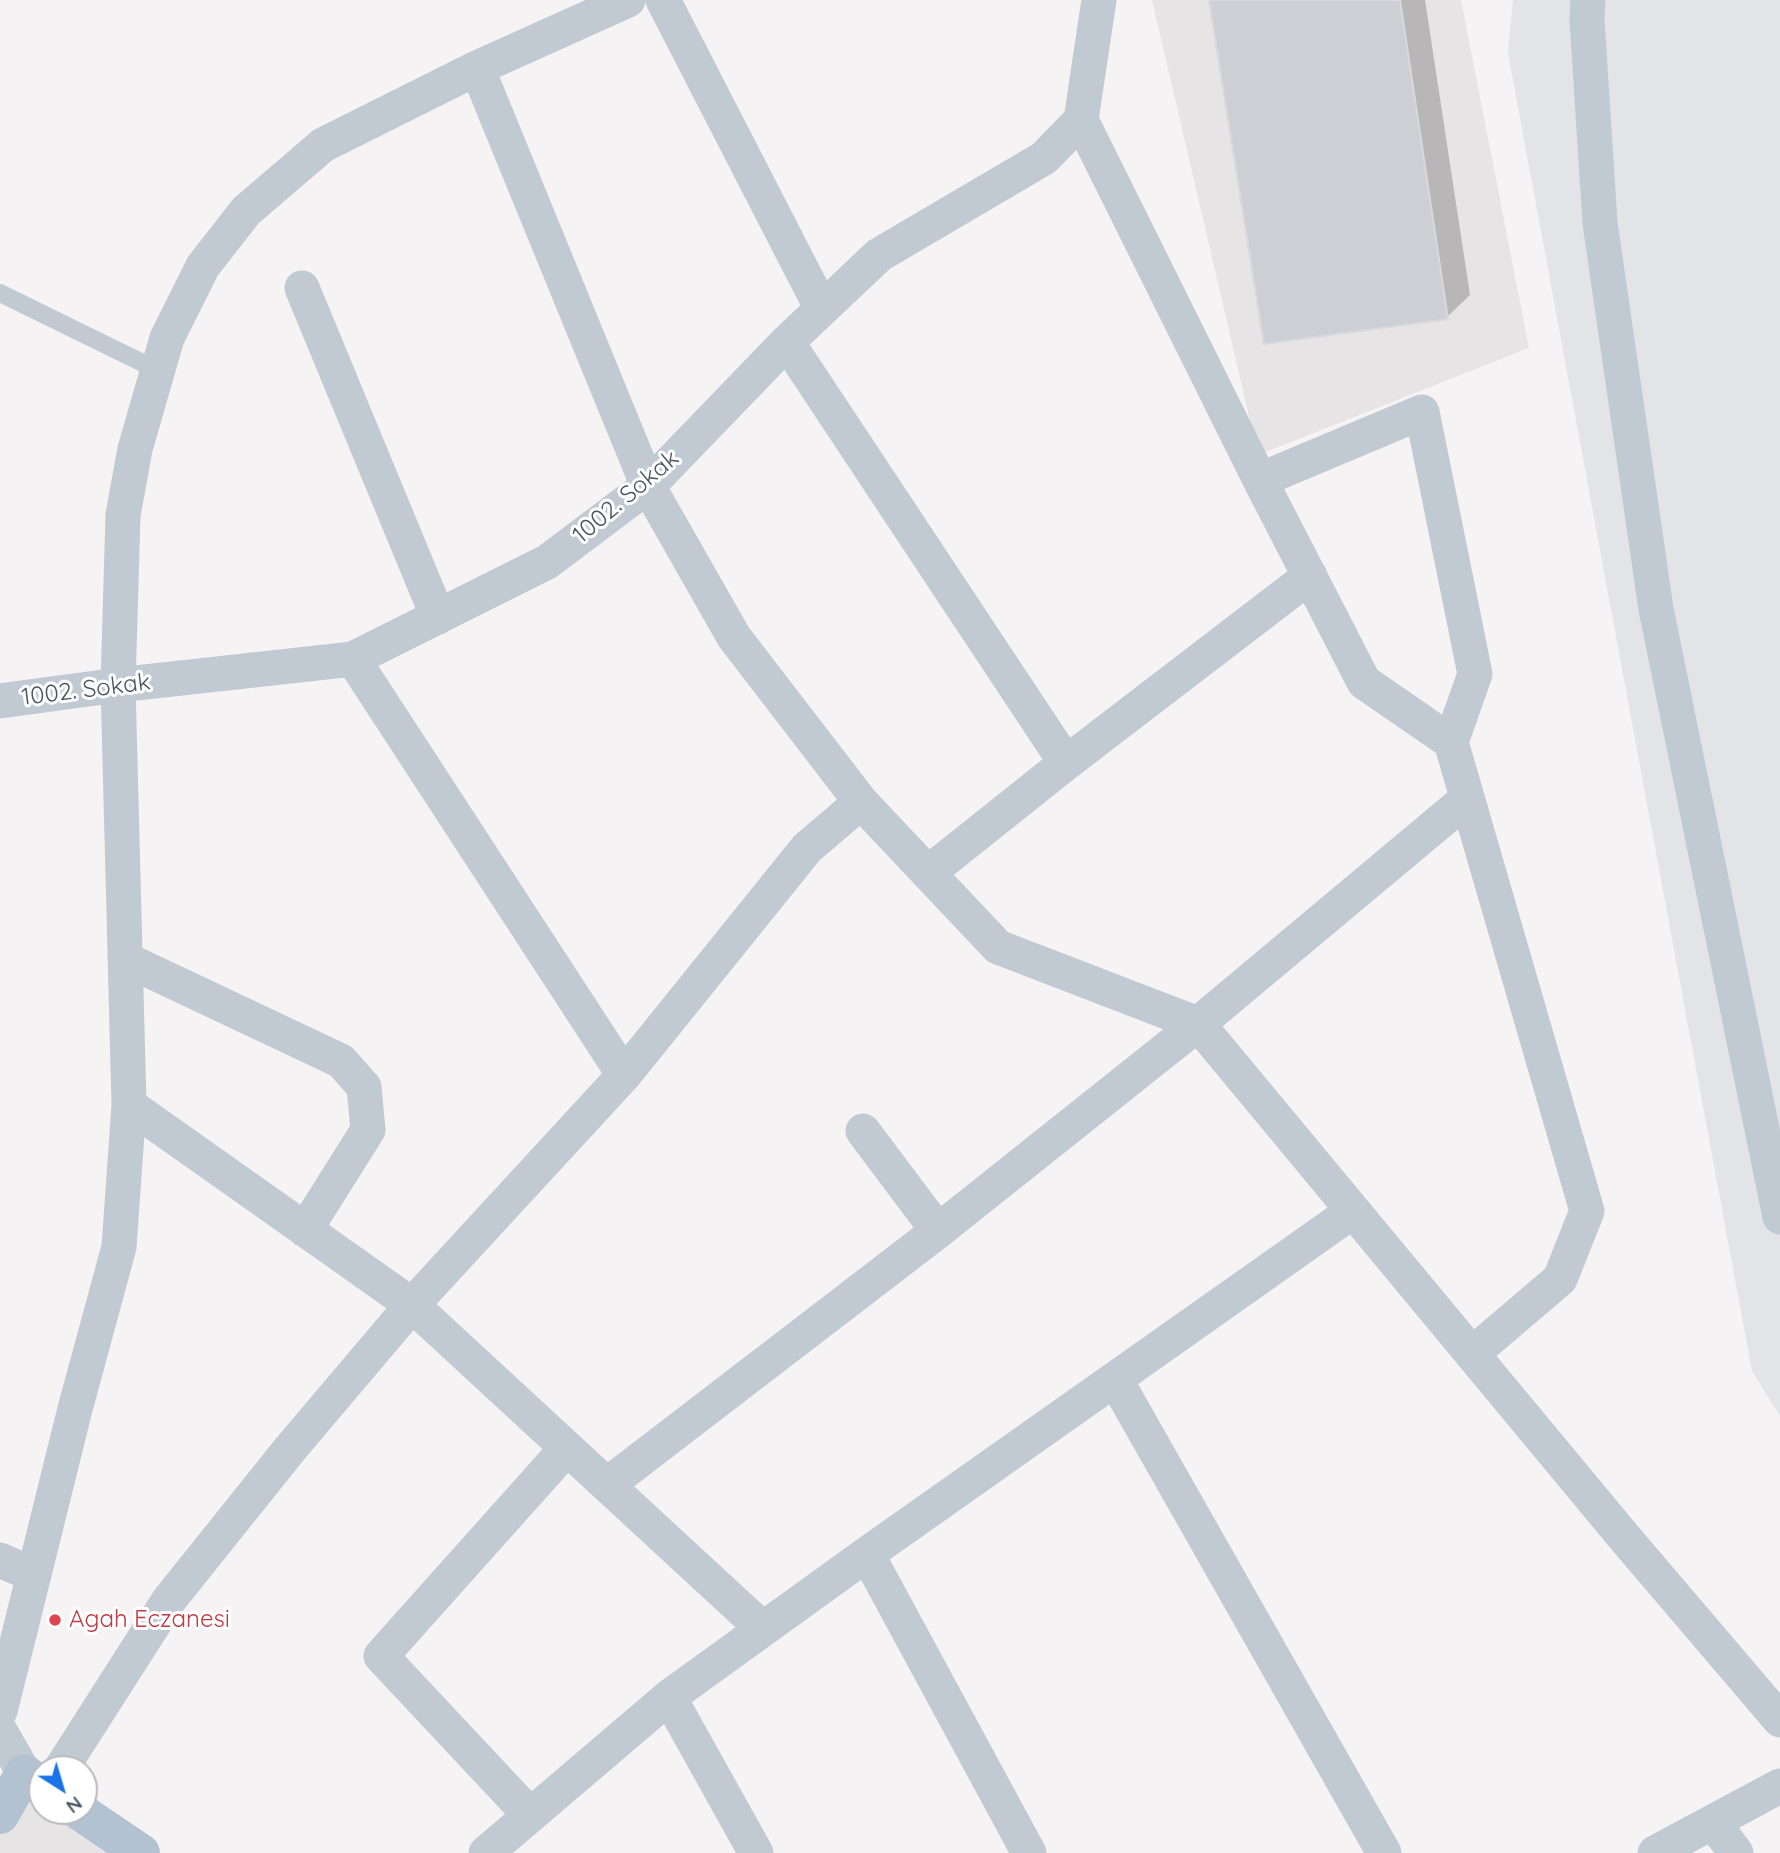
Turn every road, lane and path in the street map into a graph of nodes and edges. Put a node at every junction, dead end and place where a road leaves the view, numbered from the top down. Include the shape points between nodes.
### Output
1 (628, 0) edge
2 (663, 0) edge
3 (1099, 0) edge
4 (1588, 0) edge
5 (477, 68) junction
6 (1081, 120) junction
7 (302, 288) dead end
8 (0, 293) edge
9 (822, 309) junction
10 (788, 342) junction
11 (157, 370) junction
12 (1260, 480) junction
13 (648, 486) junction
14 (1310, 576) junction
15 (438, 617) junction
16 (353, 659) junction
17 (118, 685) junction
18 (0, 701) edge
19 (1451, 742) junction
20 (1066, 763) junction
21 (1467, 799) junction
22 (861, 802) junction
23 (928, 873) junction
24 (125, 959) junction
25 (1198, 1024) junction
26 (624, 1074) junction
27 (129, 1105) junction
28 (863, 1131) dead end
29 (1353, 1211) junction
30 (1780, 1217) edge
31 (305, 1230) junction
32 (938, 1231) junction
33 (412, 1305) junction
34 (1472, 1354) junction
35 (1115, 1379) junction
36 (567, 1448) junction
37 (607, 1485) junction
38 (867, 1554) junction
39 (0, 1560) edge
40 (34, 1575) junction
41 (763, 1629) junction
42 (669, 1697) junction
43 (0, 1711) edge
44 (1780, 1720) edge
45 (0, 1731) edge
46 (70, 1755) edge
47 (28, 1772) edge
48 (28, 1784) edge
49 (1780, 1786) edge
50 (0, 1815) edge
51 (530, 1815) junction
52 (1713, 1822) junction
53 (98, 1824) edge
54 (141, 1853) edge
55 (486, 1853) edge
56 (756, 1853) edge
57 (1029, 1853) edge
58 (1384, 1853) edge
59 (1655, 1853) edge
60 (1737, 1853) edge

1 - 5 street
2 - 9 street
3 - 6 street
4 - 30 street via 1600,223 1656,609
5 - 11 street via 323,145 246,211 203,266 167,338
5 - 13 street
6 - 9 street, 1002. Sokak via 1044,158 879,255
6 - 12 street
7 - 15 street
8 - 11 lane
9 - 10 street, 1002. Sokak
10 - 13 street, 1002. Sokak
10 - 20 street
11 - 17 street via 123,515
12 - 14 street
12 - 19 street via 1422,412 1475,674
13 - 15 street, 1002. Sokak via 548,562
13 - 22 street via 734,637
14 - 19 street via 1364,682
14 - 20 street
15 - 16 street, 1002. Sokak
16 - 17 street, 1002. Sokak
16 - 26 street
17 - 18 street, 1002. Sokak
17 - 24 street
19 - 21 street
20 - 23 street
21 - 25 street
21 - 34 street via 1587,1211 1560,1279
22 - 23 street
22 - 26 street via 807,848
23 - 25 street via 998,947
24 - 27 street
24 - 31 street via 341,1061 363,1087 368,1130
25 - 29 street
25 - 32 street
26 - 33 street
27 - 31 street
27 - 40 street via 119,1247
28 - 32 street
29 - 34 street
29 - 35 street
31 - 33 street
32 - 37 street
33 - 36 street
33 - 46 street via 169,1600
34 - 44 street
35 - 38 street
35 - 58 street
36 - 37 street
36 - 51 street via 381,1656
37 - 41 street
38 - 41 street
38 - 57 street
39 - 40 street
40 - 43 street
41 - 42 street
42 - 51 street
42 - 56 street
45 - 47 street
48 - 50 main road
49 - 52 street
51 - 55 street
52 - 59 street
52 - 60 street
53 - 54 main road

